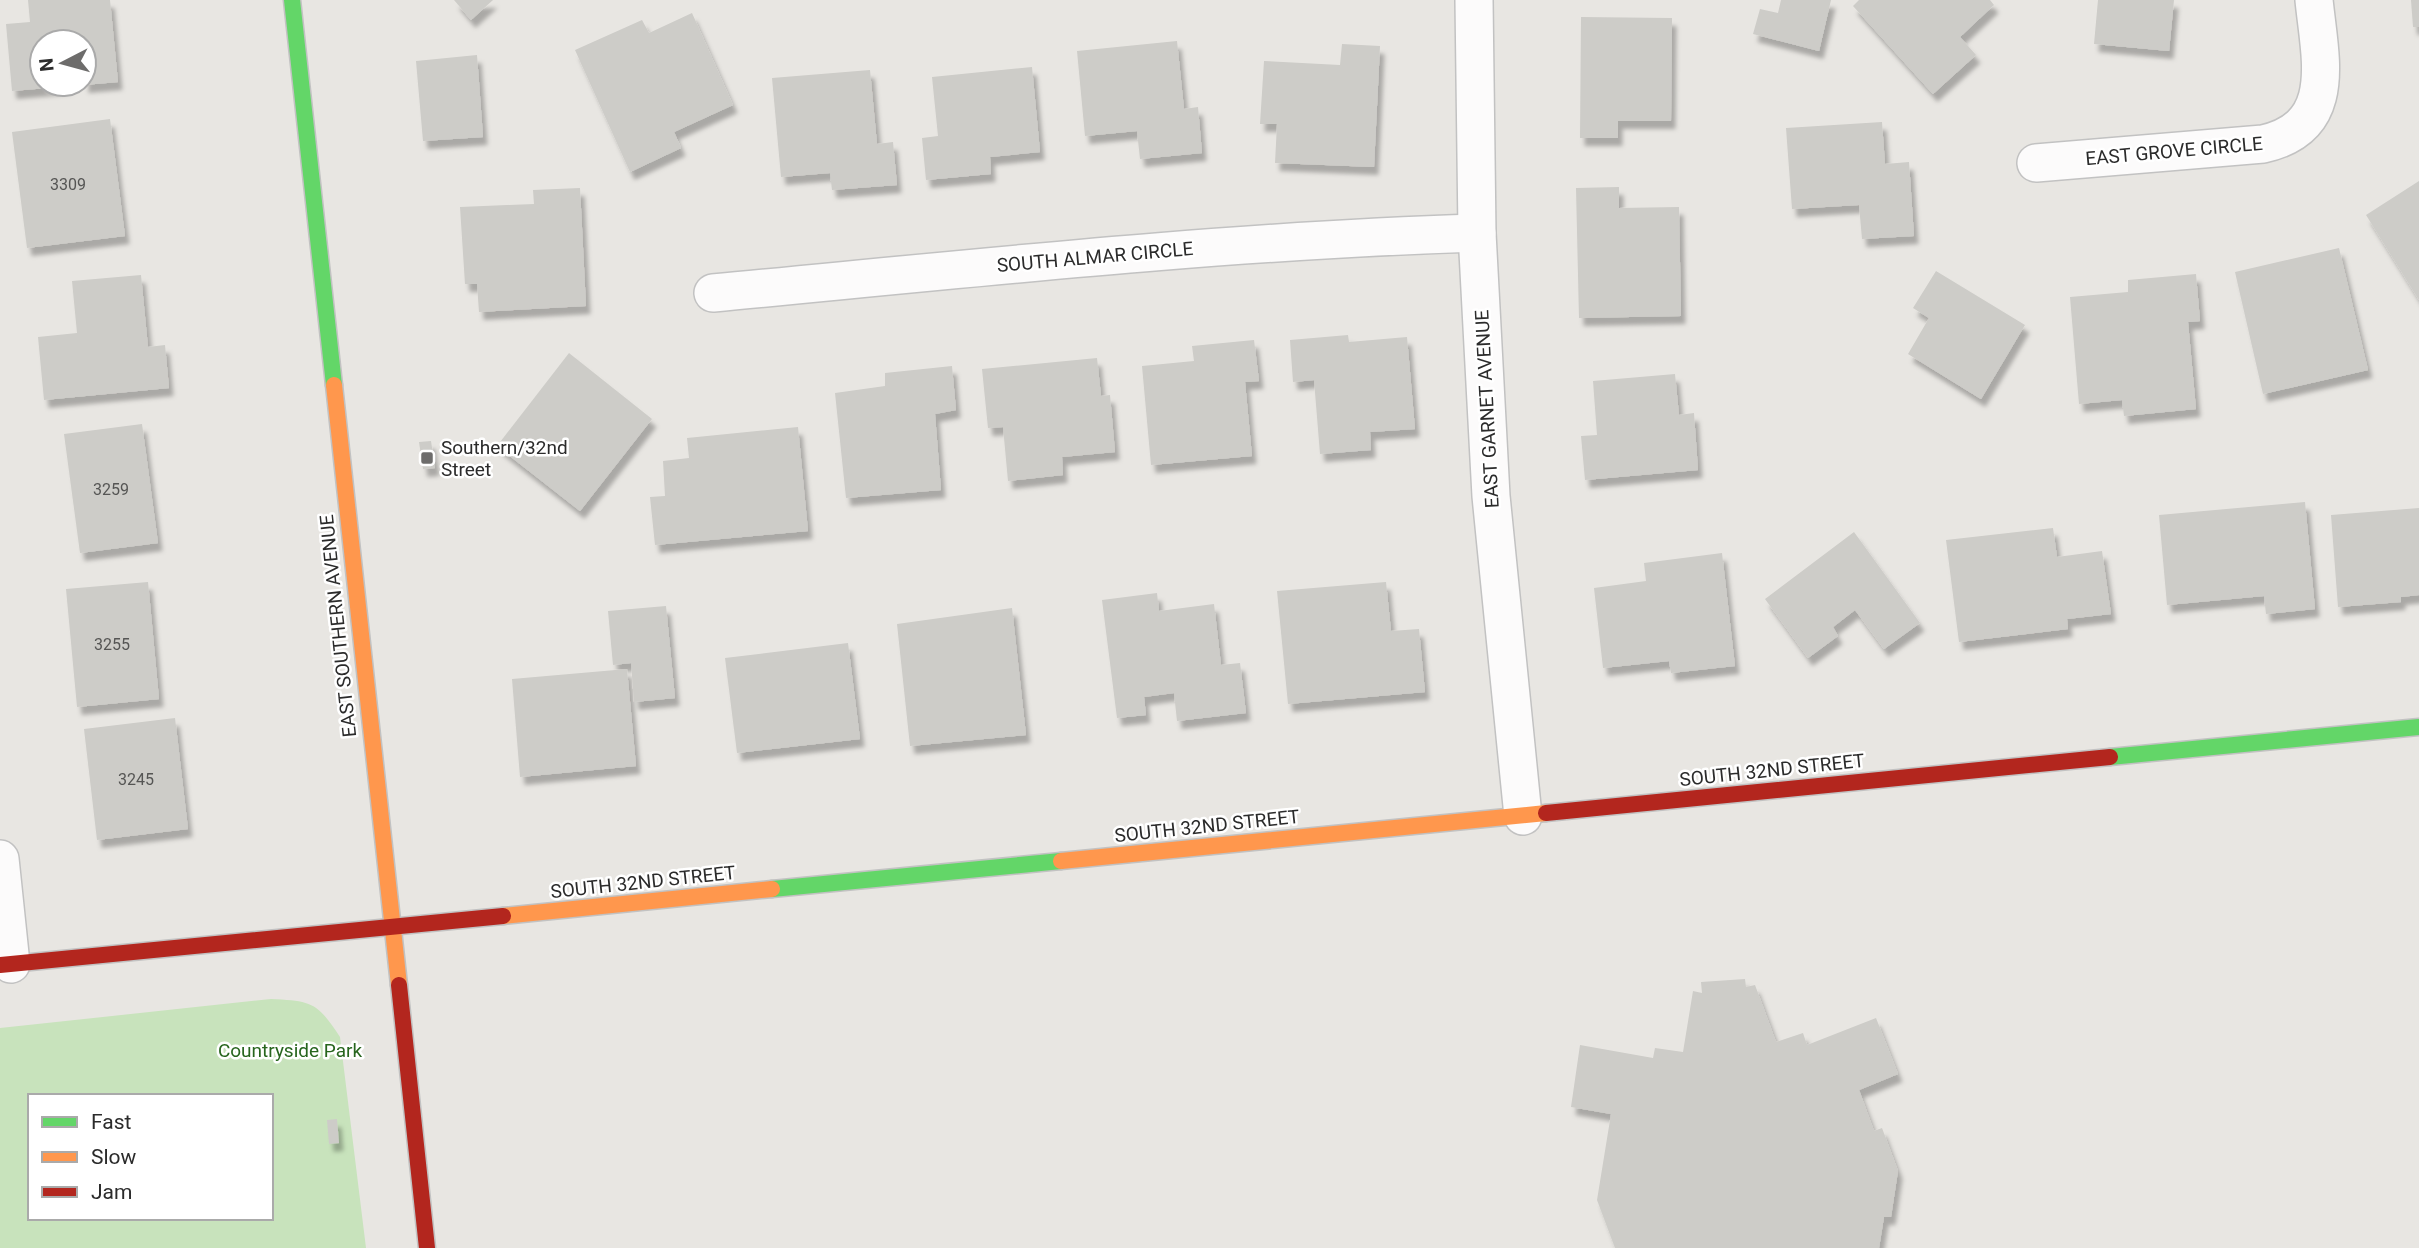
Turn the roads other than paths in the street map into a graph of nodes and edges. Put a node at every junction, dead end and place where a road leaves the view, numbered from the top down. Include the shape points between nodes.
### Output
1 (292, 0) edge
2 (1474, 0) edge
3 (2314, 0) edge
4 (2036, 163) dead end
5 (1477, 233) junction
6 (713, 293) dead end
7 (2419, 727) edge
8 (1523, 816) junction
9 (0, 859) edge
10 (391, 928) junction
11 (6, 965) edge
12 (427, 1248) edge

1 - 10 street, EAST SOUTHERN AVENUE
2 - 5 street, EAST GARNET AVENUE
3 - 4 street, EAST GROVE CIRCLE via 2320,60 2318,99 2311,116 2281,140
5 - 6 street, SOUTH ALMAR CIRCLE via 1173,249
5 - 8 street, EAST GARNET AVENUE via 1491,496
7 - 8 street, SOUTH 32ND STREET
8 - 10 street, SOUTH 32ND STREET
9 - 11 street
10 - 11 street, SOUTH 32ND STREET
10 - 12 street, EAST SOUTHERN AVENUE

